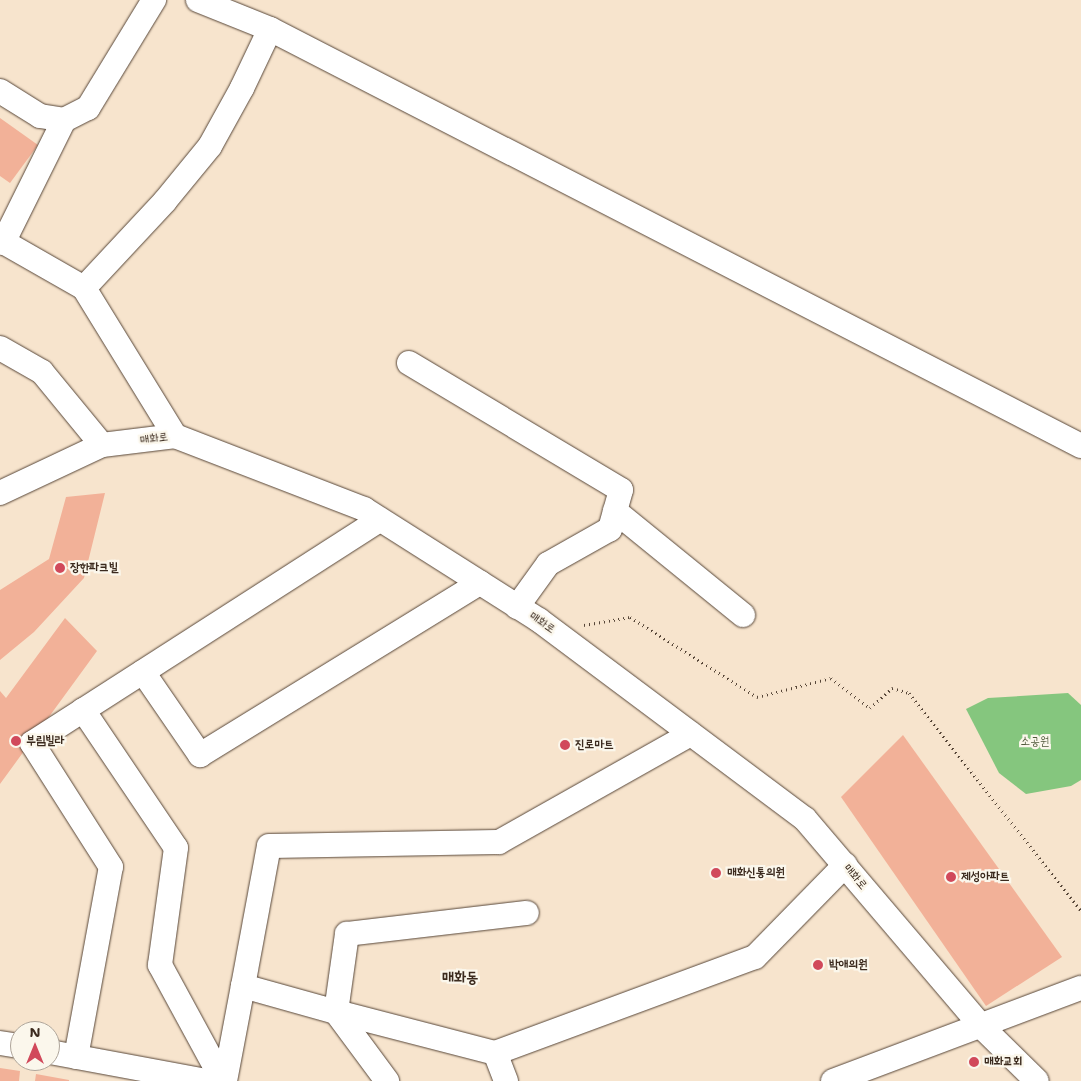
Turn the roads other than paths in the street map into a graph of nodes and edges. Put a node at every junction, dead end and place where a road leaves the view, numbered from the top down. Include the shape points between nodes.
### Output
1 (154, 0) edge
2 (198, 0) edge
3 (270, 29) junction
4 (0, 91) edge
5 (64, 120) junction
6 (2, 241) edge
7 (84, 288) junction
8 (0, 348) edge
9 (409, 363) dead end
10 (175, 436) junction
11 (102, 446) junction
12 (1081, 446) edge
13 (0, 493) edge
14 (615, 511) junction
15 (380, 520) junction
16 (480, 583) junction
17 (517, 606) junction
18 (743, 615) dead end
19 (143, 672) junction
20 (84, 710) junction
21 (691, 734) junction
22 (845, 866) junction
23 (527, 913) dead end
24 (243, 986) junction
25 (1081, 988) edge
26 (336, 1012) junction
27 (981, 1026) junction
28 (495, 1053) junction
29 (60, 1054) edge
30 (76, 1057) junction
31 (206, 1081) edge
32 (224, 1081) edge
33 (387, 1081) edge
34 (506, 1081) edge
35 (833, 1081) edge
36 (1037, 1081) edge

1 - 5 street via 88,108
2 - 3 street
3 - 7 street via 210,146 166,201
3 - 12 street
4 - 5 street via 40,116
5 - 6 street
6 - 7 street
7 - 10 street
8 - 11 street via 42,372
9 - 14 street via 621,490
10 - 11 street, 매화로
10 - 15 street, 매화로 via 364,510
11 - 13 street, 매화로
14 - 17 street via 610,529 548,564
14 - 18 street
15 - 16 street, 매화로
15 - 19 street
16 - 17 street, 매화로
16 - 19 street via 200,755
17 - 21 street, 매화로
19 - 20 street
20 - 30 street via 32,743 111,867
20 - 32 street via 176,848 160,965
21 - 22 street, 매화로 via 806,819
21 - 24 street via 499,842 269,846
22 - 27 street, 매화로
22 - 28 street via 755,957
23 - 26 street via 347,934
24 - 26 street
24 - 32 street
25 - 27 street
26 - 28 street
26 - 33 street
27 - 35 street
27 - 36 street, 매화로
28 - 34 street
29 - 30 street
30 - 31 street

